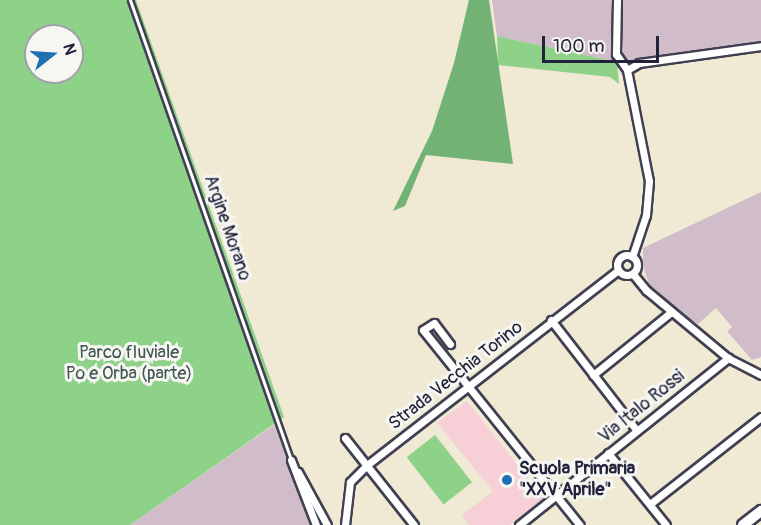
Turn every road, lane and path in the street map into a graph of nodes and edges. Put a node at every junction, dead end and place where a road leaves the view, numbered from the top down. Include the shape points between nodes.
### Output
1 (130, 0) edge
2 (617, 0) edge
3 (761, 46) edge
4 (627, 70) junction
5 (632, 257) junction
6 (618, 270) junction
7 (633, 274) junction
8 (671, 312) junction
9 (551, 320) junction
10 (450, 344) dead end
11 (728, 358) junction
12 (593, 375) junction
13 (761, 375) edge
14 (468, 387) junction
15 (761, 417) edge
16 (637, 431) junction
17 (345, 438) dead end
18 (608, 453) junction
19 (293, 463) junction
20 (367, 465) junction
21 (556, 495) junction
22 (650, 504) junction
23 (761, 511) edge
24 (316, 525) edge
25 (327, 525) edge
26 (345, 525) edge
27 (414, 525) edge
28 (519, 525) edge
29 (580, 525) edge
30 (666, 525) edge
31 (742, 525) edge

1 - 19 lane, Argine Morano
2 - 4 street via 616,54
3 - 4 street via 639,63
4 - 5 street via 649,181 646,215
5 - 6 street via 620,258
5 - 7 street via 637,265
6 - 7 street via 625,275
6 - 9 street, Strada Vecchia Torino
7 - 8 street
8 - 11 street
8 - 12 street
9 - 12 street
9 - 14 street, Strada Vecchia Torino
10 - 14 street via 434,323 423,330
11 - 13 street
11 - 16 street, Via Italo Rossi
12 - 16 street
14 - 20 street, Strada Vecchia Torino
14 - 21 street
15 - 22 street
16 - 18 street, Via Italo Rossi
17 - 20 street
18 - 21 street, Via Italo Rossi
18 - 22 street
19 - 24 street, Argine Morano
19 - 25 street, Argine Morano
20 - 26 street, Strada Vecchia Torino via 350,482
20 - 27 street
21 - 28 street, Via Italo Rossi
21 - 29 street
22 - 30 street
23 - 31 main road

